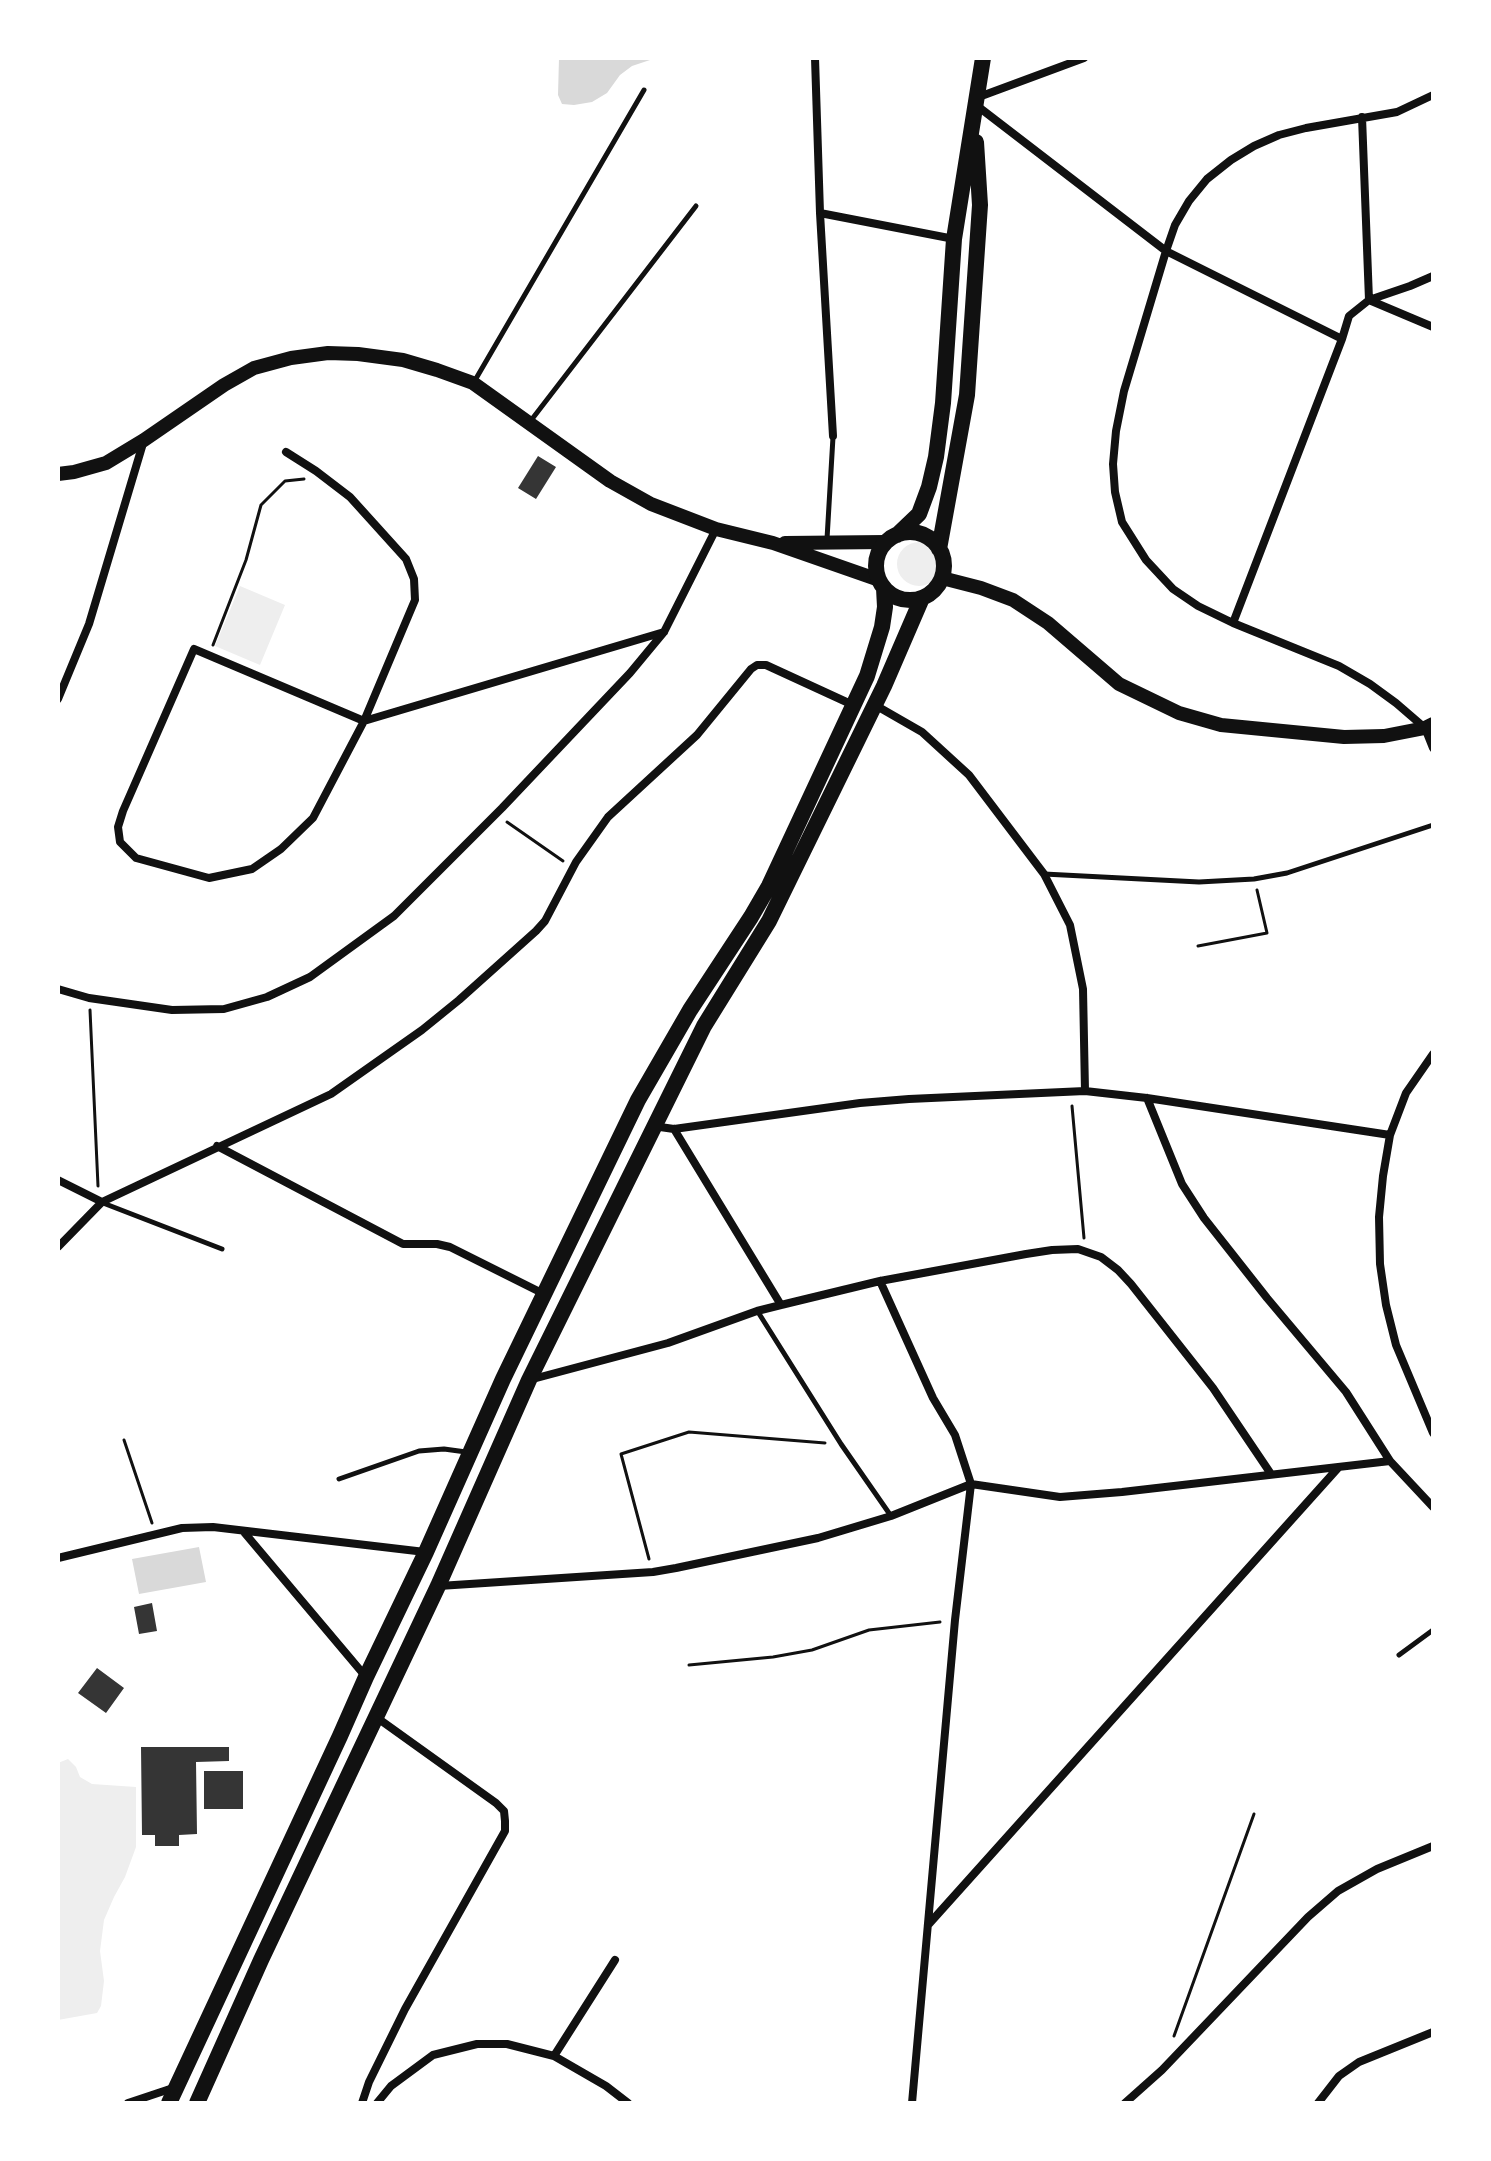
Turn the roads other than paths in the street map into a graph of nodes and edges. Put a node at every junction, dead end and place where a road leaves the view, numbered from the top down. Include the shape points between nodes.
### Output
1 (815, 58) edge
2 (983, 58) edge
3 (1084, 58) edge
4 (644, 90) dead end
5 (1433, 95) edge
6 (975, 106) junction
7 (1362, 117) junction
8 (696, 206) dead end
9 (820, 213) junction
10 (954, 239) junction
11 (1166, 251) junction
12 (1433, 276) edge
13 (1369, 300) junction
14 (1433, 327) edge
15 (1342, 339) junction
16 (473, 383) junction
17 (529, 424) junction
18 (833, 436) joint
19 (144, 440) junction
20 (286, 452) dead end
21 (58, 474) edge
22 (716, 529) junction
23 (892, 539) junction
24 (773, 543) junction
25 (826, 544) junction
26 (939, 549) junction
27 (942, 578) junction
28 (881, 584) junction
29 (922, 598) junction
30 (1233, 623) junction
31 (664, 632) junction
32 (58, 699) edge
33 (854, 705) junction
34 (875, 705) junction
35 (364, 721) junction
36 (1430, 727) edge
37 (1433, 748) edge
38 (1433, 825) edge
39 (1044, 874) junction
40 (58, 989) edge
41 (1433, 1054) edge
42 (1085, 1091) junction
43 (1147, 1098) junction
44 (653, 1126) junction
45 (674, 1129) junction
46 (1390, 1135) junction
47 (217, 1146) junction
48 (58, 1180) edge
49 (100, 1201) junction
50 (58, 1247) edge
51 (222, 1249) dead end
52 (880, 1281) junction
53 (545, 1295) junction
54 (781, 1305) junction
55 (757, 1311) junction
56 (529, 1380) junction
57 (1433, 1433) edge
58 (471, 1453) junction
59 (1390, 1461) junction
60 (1338, 1468) junction
61 (1271, 1474) junction
62 (339, 1479) dead end
63 (971, 1484) junction
64 (1433, 1507) edge
65 (891, 1516) junction
66 (243, 1530) junction
67 (426, 1552) junction
68 (58, 1558) edge
69 (438, 1586) junction
70 (1433, 1630) edge
71 (1399, 1655) dead end
72 (366, 1677) junction
73 (376, 1717) junction
74 (1433, 1846) edge
75 (928, 1925) junction
76 (615, 1960) dead end
77 (1433, 2032) edge
78 (554, 2056) junction
79 (178, 2086) junction
80 (128, 2103) edge
81 (169, 2103) edge
82 (197, 2103) edge
83 (362, 2103) edge
84 (377, 2103) edge
85 (628, 2103) edge
86 (912, 2103) edge
87 (1125, 2103) edge
88 (1318, 2103) edge

1 - 9 street
2 - 6 main road
3 - 6 street
4 - 16 lane
5 - 7 street via 1397,112
6 - 10 main road
6 - 11 street
6 - 26 main road via 980,205 967,395
7 - 11 street via 1279,135 1231,160 1189,201
7 - 13 street
8 - 17 lane
9 - 10 street
9 - 18 street
10 - 23 main road via 936,457 919,514
11 - 15 street
11 - 30 street via 1124,391 1113,464 1115,492 1122,522 1146,560 1173,589
12 - 13 street
13 - 14 street
13 - 15 street via 1349,316
15 - 30 street
16 - 17 street
16 - 19 street via 403,360 328,353 291,358 254,368
17 - 22 street via 610,481 651,504
18 - 25 lane
19 - 21 street via 106,463
19 - 32 street via 89,624
20 - 35 street via 350,497 406,559 414,579 415,600
22 - 24 street
22 - 31 street
23 - 25 street
23 - 26 main road via 922,535
23 - 28 main road via 878,554
24 - 25 street
24 - 28 street
26 - 27 main road
27 - 29 main road
27 - 36 street via 1013,600 1119,684 1179,713 1221,725 1344,737
28 - 29 main road via 895,596
28 - 33 main road via 882,627
29 - 34 main road
30 - 36 street via 1339,666
31 - 35 street
31 - 40 street via 394,916 310,977 224,1009 172,1010
33 - 47 street via 766,665 751,669 697,735 608,817 545,921 459,1000 331,1094
33 - 53 main road via 769,886 638,1100
34 - 39 street via 922,732 969,775
34 - 44 main road via 769,921 704,1026
35 - 35 street via 313,818 252,869 209,878 136,858 120,842 118,827 194,649
36 - 37 street
38 - 39 lane via 1254,879 1199,882
39 - 42 street via 1070,925 1083,989
41 - 46 street via 1406,1093
42 - 43 street
42 - 45 street via 884,1101
43 - 46 street
43 - 59 street via 1182,1184 1204,1218 1346,1392
44 - 45 street
44 - 56 main road
45 - 54 street
46 - 57 street via 1379,1217 1380,1264 1396,1345
47 - 49 street
47 - 53 street via 403,1244 450,1247
48 - 49 street
49 - 50 street
49 - 51 lane
52 - 54 street
52 - 61 street via 1052,1250 1078,1249 1101,1257 1131,1284 1213,1388
52 - 63 street via 955,1435
53 - 58 main road
54 - 55 street
55 - 56 street via 668,1343
55 - 65 lane
56 - 69 main road
58 - 62 lane via 419,1451
58 - 67 main road
59 - 60 street
59 - 64 street
60 - 61 street
60 - 75 street
61 - 63 street via 1060,1497
63 - 65 street
63 - 75 street
65 - 69 street via 818,1538 653,1572
66 - 67 street
66 - 68 street via 182,1528
66 - 72 street
67 - 72 main road
69 - 73 main road
70 - 71 lane
72 - 79 main road
73 - 82 main road
73 - 83 street via 496,1803 504,1811 505,1831 405,2009
74 - 87 street via 1338,1891
75 - 86 street
76 - 78 street
77 - 88 street via 1359,2062 1339,2076
78 - 84 street via 507,2044 451,2050 412,2069
78 - 85 street
79 - 80 street
79 - 81 main road

